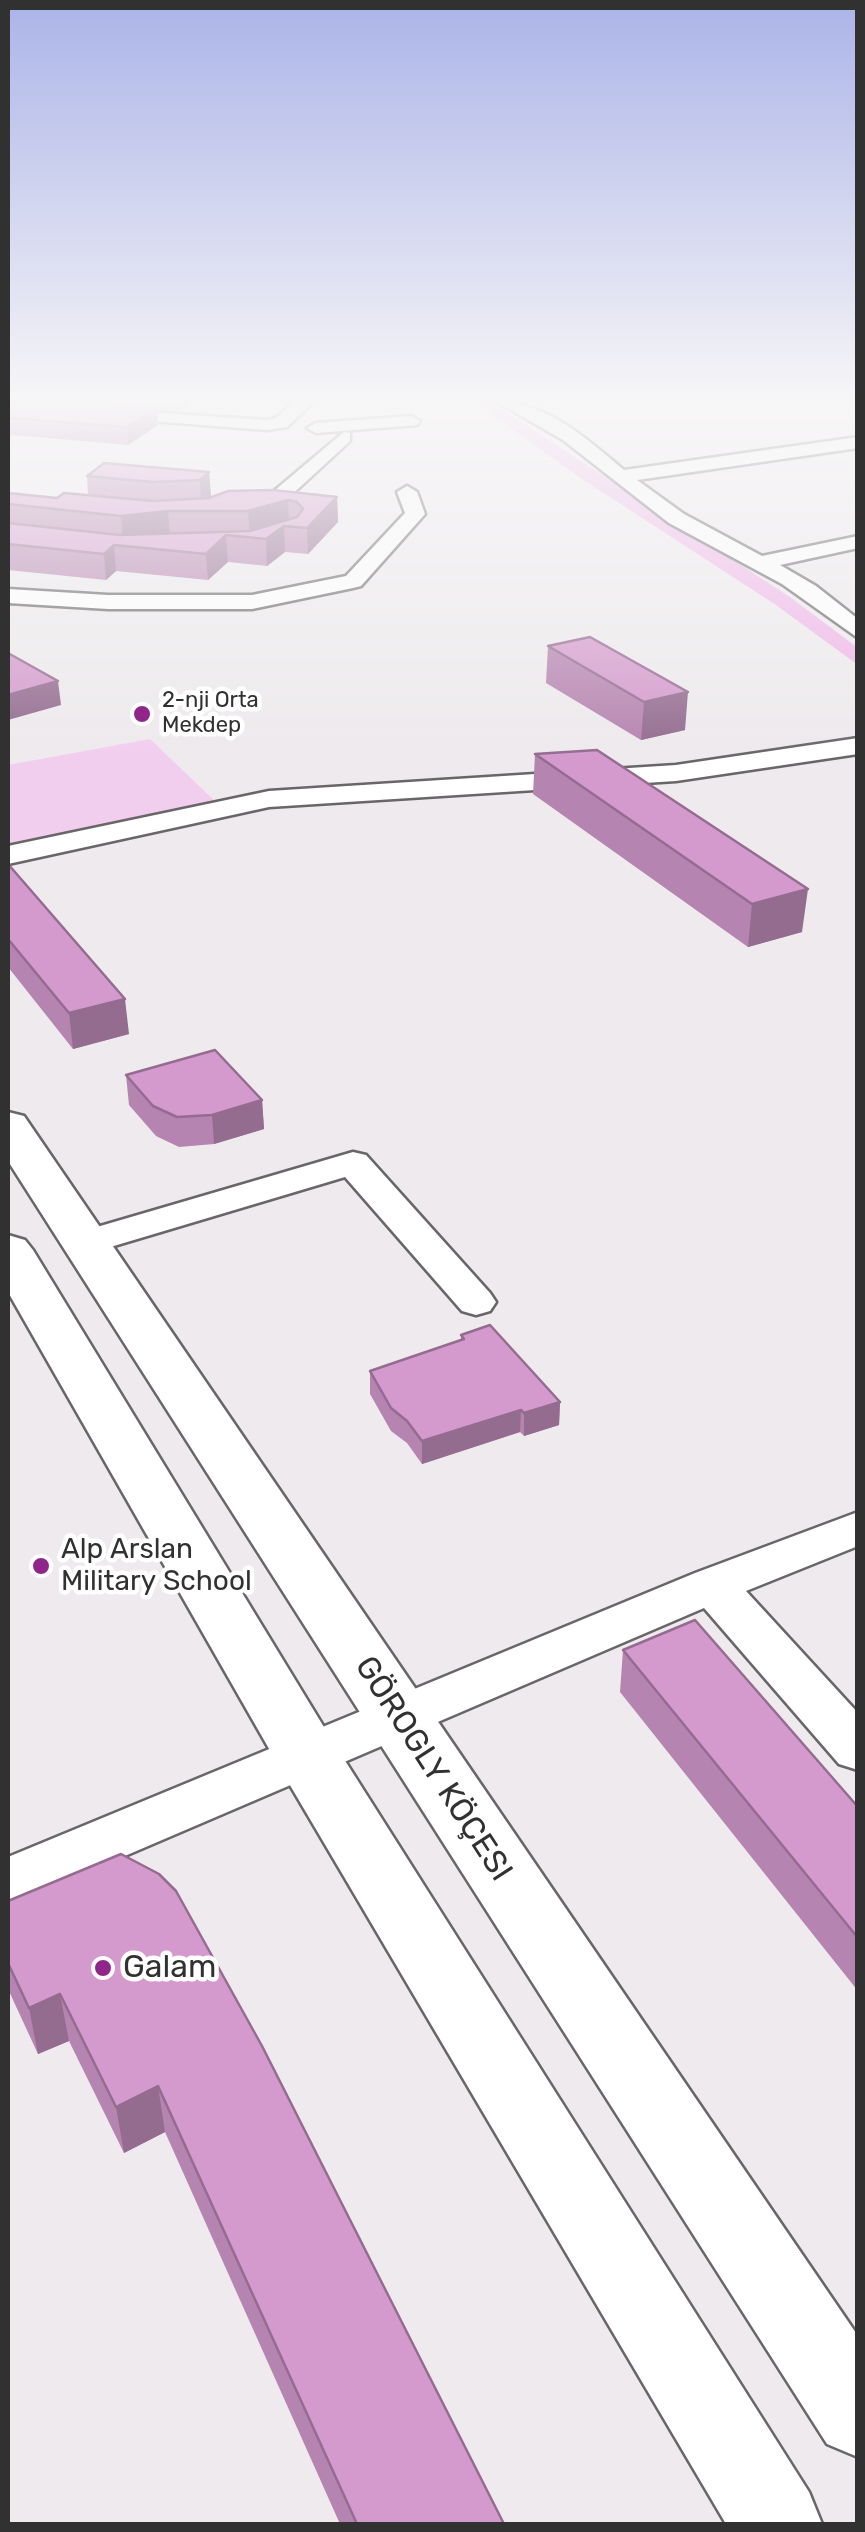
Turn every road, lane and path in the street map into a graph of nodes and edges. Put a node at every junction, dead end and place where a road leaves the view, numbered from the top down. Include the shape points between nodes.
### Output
1 (408, 521) edge
2 (684, 521) edge
3 (858, 542) edge
4 (758, 563) junction
5 (8, 596) edge
6 (858, 631) edge
7 (858, 746) edge
8 (8, 854) edge
9 (8, 1126) edge
10 (87, 1242) junction
11 (8, 1250) edge
12 (476, 1302) dead end
13 (858, 1528) edge
14 (712, 1585) junction
15 (398, 1716) junction
16 (858, 1749) edge
17 (307, 1756) junction
18 (8, 1882) edge
19 (858, 2413) edge
20 (777, 2524) edge

1 - 5 street via 353,582 252,602
2 - 4 street
3 - 4 street
4 - 6 street
7 - 8 street via 676,772 270,799
9 - 10 main road, GÖROGLY KÖÇESI
10 - 12 street via 352,1163
10 - 15 main road, GÖROGLY KÖÇESI
11 - 17 main road
13 - 14 street
14 - 15 street
14 - 16 street
15 - 17 street
15 - 19 main road, GÖROGLY KÖÇESI
17 - 18 street
17 - 20 main road

